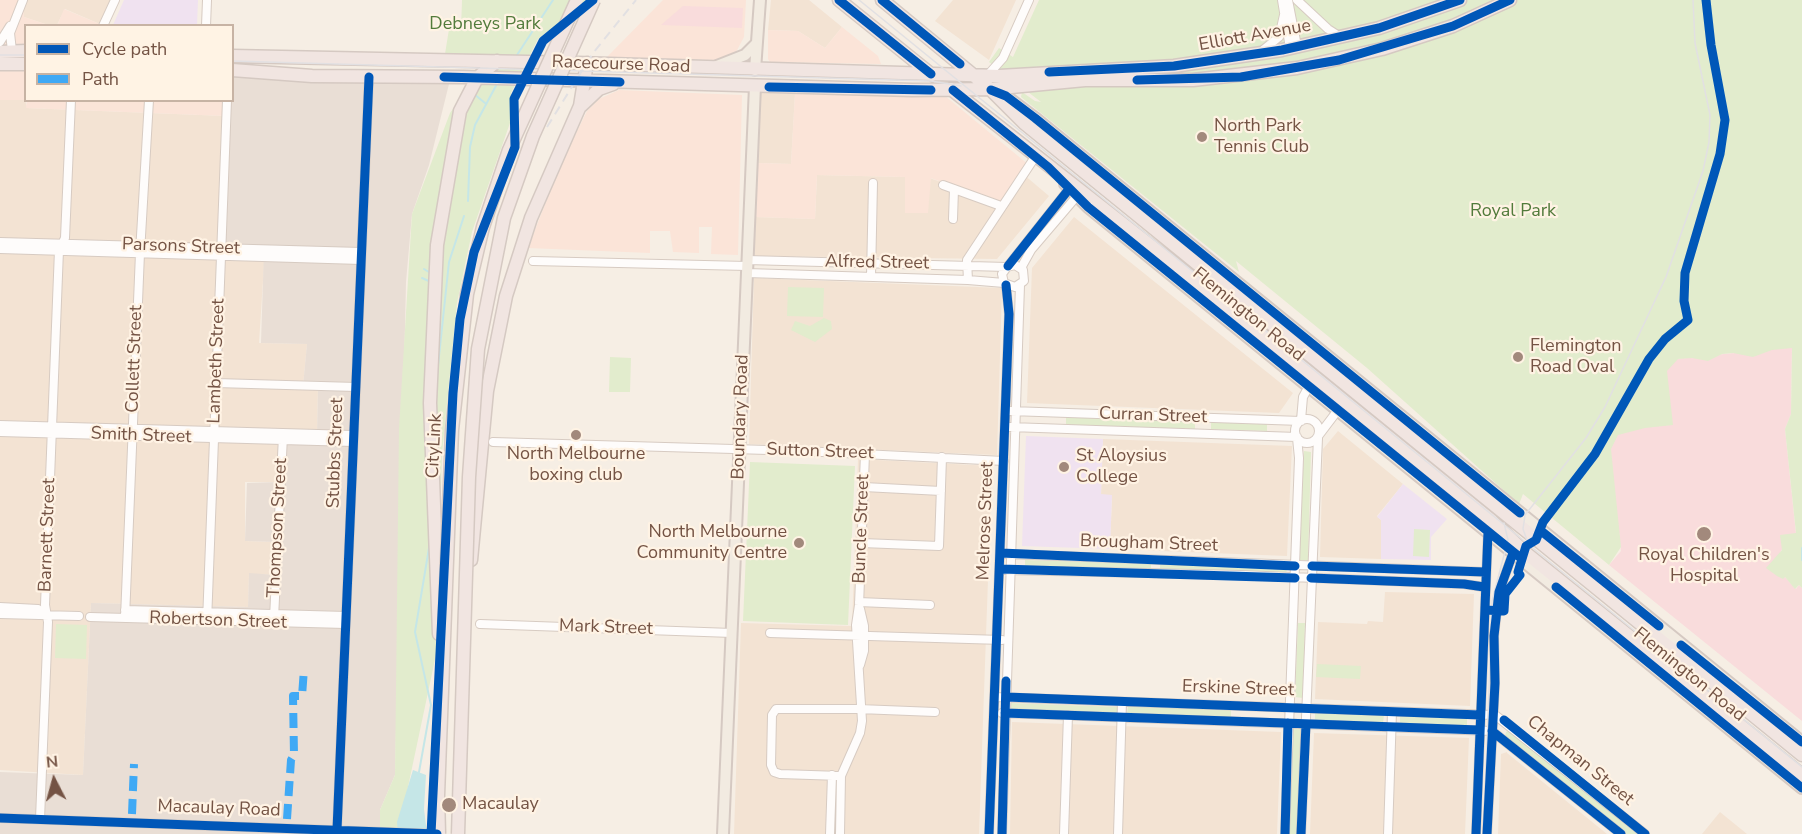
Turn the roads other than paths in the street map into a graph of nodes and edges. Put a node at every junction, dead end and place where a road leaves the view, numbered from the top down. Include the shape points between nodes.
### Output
1 (23, 0) edge
2 (115, 0) edge
3 (207, 0) edge
4 (577, 0) edge
5 (594, 0) edge
6 (760, 0) edge
7 (882, 0) edge
8 (1029, 0) edge
9 (1281, 0) edge
10 (1288, 0) edge
11 (1297, 0) edge
12 (1461, 0) edge
13 (1510, 0) edge
14 (842, 1) edge
15 (1284, 15) junction
16 (13, 23) junction
17 (104, 24) edge
18 (206, 24) edge
19 (1344, 37) junction
20 (0, 42) edge
21 (757, 43) junction
22 (1294, 48) junction
23 (6, 51) edge
24 (24, 51) edge
25 (234, 56) edge
26 (1235, 57) junction
27 (372, 58) junction
28 (497, 61) junction
29 (587, 63) junction
30 (0, 64) edge
31 (24, 64) edge
32 (1297, 68) junction
33 (708, 69) junction
34 (234, 70) edge
35 (755, 70) junction
36 (931, 74) junction
37 (369, 77) junction
38 (444, 77) junction
39 (479, 78) junction
40 (585, 81) junction
41 (620, 82) junction
42 (986, 83) junction
43 (755, 86) junction
44 (953, 90) junction
45 (462, 96) junction
46 (71, 102) edge
47 (149, 102) edge
48 (226, 102) edge
49 (579, 109) junction
50 (1035, 157) junction
51 (1048, 167) junction
52 (873, 183) dead end
53 (943, 185) dead end
54 (954, 189) junction
55 (1073, 192) junction
56 (1001, 206) junction
57 (953, 219) dead end
58 (1038, 235) junction
59 (0, 242) edge
60 (61, 247) junction
61 (0, 249) edge
62 (141, 249) junction
63 (221, 252) junction
64 (361, 256) junction
65 (533, 261) dead end
66 (871, 263) junction
67 (967, 265) junction
68 (747, 266) junction
69 (1008, 267) junction
70 (1020, 268) junction
71 (871, 277) junction
72 (968, 280) junction
73 (1005, 284) junction
74 (1020, 285) junction
75 (1203, 293) junction
76 (1014, 314) junction
77 (1318, 362) junction
78 (1345, 370) junction
79 (1311, 381) junction
80 (216, 383) junction
81 (356, 387) junction
82 (1360, 396) junction
83 (1352, 407) junction
84 (1338, 410) junction
85 (1010, 411) junction
86 (1301, 421) junction
87 (0, 425) edge
88 (1009, 427) junction
89 (52, 430) junction
90 (0, 432) edge
91 (132, 432) junction
92 (214, 435) junction
93 (283, 437) junction
94 (1318, 437) junction
95 (1297, 438) junction
96 (353, 439) junction
97 (493, 442) dead end
98 (740, 450) junction
99 (865, 454) junction
100 (942, 458) junction
101 (1004, 461) junction
102 (864, 488) junction
103 (941, 491) junction
104 (1007, 509) junction
105 (1506, 513) junction
106 (1487, 517) junction
107 (1488, 532) junction
108 (862, 543) junction
109 (1514, 548) junction
110 (1005, 554) junction
111 (1155, 561) junction
112 (1295, 566) junction
113 (1312, 566) junction
114 (1326, 567) junction
115 (1005, 570) junction
116 (1448, 572) junction
117 (1485, 572) junction
118 (1155, 573) junction
119 (1295, 578) junction
120 (1311, 578) junction
121 (1326, 579) junction
122 (1448, 583) junction
123 (1484, 587) junction
124 (859, 603) junction
125 (930, 605) dead end
126 (0, 608) edge
127 (207, 612) junction
128 (0, 614) edge
129 (125, 614) junction
130 (45, 615) junction
131 (79, 616) dead end
132 (90, 617) dead end
133 (274, 618) junction
134 (1292, 618) junction
135 (1309, 619) junction
136 (346, 620) junction
137 (207, 622) junction
138 (480, 624) dead end
139 (464, 631) junction
140 (732, 633) junction
141 (770, 633) dead end
142 (860, 635) junction
143 (998, 640) junction
144 (1007, 640) junction
145 (1674, 645) junction
146 (1702, 662) junction
147 (1659, 664) junction
148 (1704, 675) junction
149 (442, 691) junction
150 (995, 697) junction
151 (1006, 697) junction
152 (1122, 702) junction
153 (1236, 705) junction
154 (1289, 707) junction
155 (1306, 708) junction
156 (859, 709) junction
157 (1392, 711) junction
158 (935, 712) dead end
159 (994, 712) junction
160 (1005, 713) junction
161 (1480, 714) junction
162 (1494, 715) junction
163 (1068, 716) junction
164 (1122, 718) junction
165 (1236, 721) junction
166 (1288, 723) junction
167 (1305, 724) junction
168 (1732, 724) junction
169 (1392, 728) junction
170 (1479, 730) junction
171 (1492, 731) junction
172 (1802, 742) edge
173 (1802, 755) edge
174 (991, 759) junction
175 (1004, 759) junction
176 (832, 775) junction
177 (1802, 775) edge
178 (841, 776) junction
179 (1582, 783) junction
180 (1802, 788) edge
181 (1573, 795) junction
182 (990, 796) junction
183 (1003, 796) junction
184 (0, 818) edge
185 (40, 819) junction
186 (201, 825) junction
187 (337, 830) junction
188 (369, 833) edge
189 (201, 834) edge
190 (438, 834) edge
191 (458, 834) edge
192 (723, 834) edge
193 (830, 834) edge
194 (840, 834) edge
195 (989, 834) edge
196 (1002, 834) edge
197 (1064, 834) edge
198 (1118, 834) edge
199 (1285, 834) edge
200 (1301, 834) edge
201 (1388, 834) edge
202 (1476, 834) edge
203 (1487, 834) edge
204 (1621, 834) edge
205 (1645, 834) edge

1 - 16 street
2 - 17 street
3 - 18 street
4 - 149 highway, CityLink, bridge via 509,150 483,227 467,294 455,387
5 - 139 highway, CityLink, bridge via 533,135 504,218 489,284 474,390
6 - 21 main road, Boundary Road
7 - 42 highway, Flemington Road
8 - 42 street via 1014,36
9 - 15 street
10 - 22 street
11 - 19 street via 1328,30
12 - 19 highway, Elliott Avenue via 1411,20
13 - 32 highway, Elliott Avenue via 1453,26 1382,49
14 - 36 highway, Flemington Road
15 - 22 street
15 - 26 street via 1282,30 1274,43 1259,52
16 - 20 street
16 - 23 street
19 - 22 highway, Elliott Avenue
21 - 33 main road via 736,59
21 - 35 main road, Boundary Road
22 - 26 highway, Elliott Avenue
22 - 32 highway
23 - 24 highway
25 - 27 highway, Racecourse Road
26 - 42 highway, Elliott Avenue
27 - 28 highway, Racecourse Road
27 - 37 highway, Stubbs Street
28 - 29 highway, Racecourse Road
28 - 39 highway
29 - 33 highway, Racecourse Road
29 - 40 highway
30 - 31 highway
32 - 42 highway, Elliott Avenue via 1209,79
33 - 35 highway, Racecourse Road
34 - 37 highway, Racecourse Road
35 - 36 highway, Racecourse Road
35 - 43 highway, Boundary Road
36 - 42 highway, Racecourse Road
36 - 44 highway, Flemington Road
37 - 38 highway, Racecourse Road
37 - 64 street, Stubbs Street
38 - 39 highway, Racecourse Road
38 - 45 highway via 455,83
39 - 40 highway, Racecourse Road
39 - 45 highway
40 - 41 highway, Racecourse Road
40 - 49 highway
41 - 43 highway, Racecourse Road
41 - 49 highway via 599,89
42 - 44 highway, Racecourse Road
42 - 77 highway, Flemington Road via 1024,123
42 - 78 main road, Flemington Road via 1035,118
43 - 44 highway, Racecourse Road
43 - 68 main road, Boundary Road
44 - 50 highway, Flemington Road
45 - 149 highway, bridge via 436,245 431,343
46 - 60 street, Barnett Street
47 - 62 street, Collett Street
48 - 63 street, Lambeth Street
49 - 139 highway, bridge via 521,244 497,334 482,438
50 - 51 highway, Flemington Road
50 - 56 street
51 - 55 main road, Flemington Road
51 - 75 highway, Flemington Road via 1088,194
52 - 66 street
53 - 54 street
54 - 56 street
54 - 57 street
55 - 58 street
55 - 75 main road, Flemington Road
56 - 67 street
58 - 69 street
58 - 70 street
59 - 60 street, Parsons Street
60 - 61 street, Parsons Street
60 - 62 street, Parsons Street
60 - 89 street, Barnett Street
62 - 63 street, Parsons Street
62 - 91 street, Collett Street
63 - 64 street, Parsons Street
63 - 80 street, Lambeth Street
64 - 81 street, Stubbs Street
65 - 68 street, Alfred Street
66 - 67 street, Alfred Street
66 - 68 street, Alfred Street
66 - 71 street
67 - 69 street, Alfred Street
67 - 72 street
68 - 71 street, Alfred Street
68 - 98 main road, Boundary Road
69 - 70 street
69 - 73 street via 1002,274
70 - 74 street via 1024,278
71 - 72 street, Alfred Street
72 - 73 street, Alfred Street
73 - 74 street
73 - 76 street, Melrose Street
74 - 76 street, Melrose Street
75 - 79 highway, Flemington Road
76 - 85 street, Melrose Street
77 - 78 main road
77 - 79 highway
77 - 82 highway, Flemington Road
78 - 82 main road
78 - 145 main road, Flemington Road
79 - 83 highway, Flemington Road
79 - 84 main road, Flemington Road
79 - 86 street via 1303,397
80 - 81 street
80 - 92 street, Lambeth Street
81 - 96 street, Stubbs Street
82 - 83 highway
82 - 105 highway, Flemington Road
83 - 106 highway, Flemington Road
84 - 94 street
84 - 107 main road, Flemington Road
85 - 86 street, Curran Street
85 - 88 street, Melrose Street
86 - 94 street via 1315,422
86 - 95 street via 1295,427
87 - 89 street, Smith Street
88 - 95 street, Curran Street
88 - 101 street, Melrose Street
88 - 104 street, Melrose Street
89 - 90 street, Smith Street
89 - 91 street, Smith Street
89 - 130 street, Barnett Street
91 - 92 street, Smith Street
91 - 129 street, Collett Street
92 - 93 street, Smith Street
92 - 127 street, Lambeth Street
93 - 96 street, Smith Street
93 - 133 street, Thompson Street
94 - 95 street via 1307,444
94 - 113 street
95 - 112 street
96 - 136 street, Stubbs Street
97 - 98 street, Sutton Street
98 - 99 street, Sutton Street
98 - 140 main road, Boundary Road
99 - 100 street, Sutton Street
99 - 102 street, Buncle Street
100 - 101 street, Sutton Street
100 - 103 street
101 - 104 street, Melrose Street
102 - 103 street
102 - 108 street, Buncle Street
103 - 108 street via 939,546
104 - 110 street, Melrose Street
105 - 109 highway via 1514,528
105 - 145 highway, Flemington Road
106 - 107 main road
106 - 109 highway, Flemington Road
107 - 109 main road, Flemington Road
107 - 117 street
108 - 124 street, Buncle Street
109 - 147 highway, Flemington Road
109 - 162 street via 1498,598
110 - 111 street, Brougham Street
110 - 115 street, Melrose Street
111 - 112 street, Brougham Street
111 - 118 street
112 - 113 street, Brougham Street
112 - 119 street
113 - 114 street, Brougham Street
113 - 120 street
114 - 116 street, Brougham Street
114 - 121 street
115 - 118 street, Brougham Street
115 - 143 street, Melrose Street
115 - 144 street, Melrose Street
116 - 117 street, Brougham Street
116 - 122 street
117 - 123 street
118 - 119 street, Brougham Street
119 - 120 street, Brougham Street
119 - 134 street
120 - 121 street, Brougham Street
120 - 135 street
121 - 122 street, Brougham Street
122 - 123 street, Brougham Street
123 - 161 street
124 - 125 street
124 - 142 street, Buncle Street
126 - 130 street via 38,609
127 - 129 street, Robertson Street
127 - 133 street, Robertson Street
127 - 137 street, Lambeth Street
128 - 130 street
129 - 132 street, Robertson Street
129 - 137 street, Robertson Street
130 - 131 street
130 - 185 street, Barnett Street via 48,622
133 - 136 street, Robertson Street
133 - 137 street, Robertson Street
134 - 135 street
134 - 154 street
135 - 155 street
136 - 187 street, Stubbs Street
138 - 140 street, Mark Street
139 - 191 highway, CityLink, bridge
140 - 192 main road, Boundary Road
141 - 142 street
142 - 143 street
142 - 156 street, Buncle Street
143 - 144 street
143 - 150 street, Melrose Street
144 - 151 street, Melrose Street
145 - 146 main road, Flemington Road
145 - 147 highway
145 - 148 highway, Flemington Road
146 - 148 main road
146 - 172 main road, Flemington Road
147 - 168 highway, Flemington Road
148 - 173 highway, Flemington Road
149 - 190 highway, CityLink, bridge
150 - 151 street, Erskine Street
150 - 159 street, Melrose Street
151 - 152 street, Erskine Street
151 - 160 street, Melrose Street
152 - 153 street, Erskine Street
152 - 164 street
153 - 154 street, Erskine Street
153 - 165 street
154 - 155 street, Erskine Street
154 - 166 street
155 - 157 street, Erskine Street
155 - 167 street
156 - 158 street
156 - 176 street via 776,710 772,715 774,772
156 - 178 street, Buncle Street via 860,733
157 - 161 street, Erskine Street
157 - 169 street
159 - 160 street, Erskine Street
159 - 174 street, Melrose Street
160 - 163 street, Erskine Street
160 - 175 street, Melrose Street
161 - 162 street, Erskine Street
161 - 170 street
162 - 171 street
162 - 179 street, Chapman Street
163 - 164 street, Erskine Street
163 - 197 street
164 - 165 street, Erskine Street
164 - 198 street
165 - 166 street, Erskine Street
166 - 167 street, Erskine Street
166 - 199 street
167 - 169 street, Erskine Street
167 - 200 street
168 - 177 highway, Flemington Road
168 - 180 main road, Flemington Road
169 - 170 street, Erskine Street
169 - 201 street
170 - 171 street, Erskine Street
170 - 202 street
171 - 181 street, Chapman Street
171 - 203 street
174 - 175 street
174 - 182 street, Melrose Street
175 - 183 street, Melrose Street
176 - 178 street
176 - 193 street
178 - 194 street, Buncle Street
179 - 181 street
179 - 205 street, Chapman Street
181 - 204 street, Chapman Street
182 - 183 street
182 - 195 street, Melrose Street
183 - 196 street, Melrose Street
184 - 185 street, Macaulay Road
185 - 186 street, Macaulay Road
186 - 187 street, Macaulay Road
186 - 189 street
187 - 188 street, Macaulay Road
188 - 190 street, Macaulay Road

